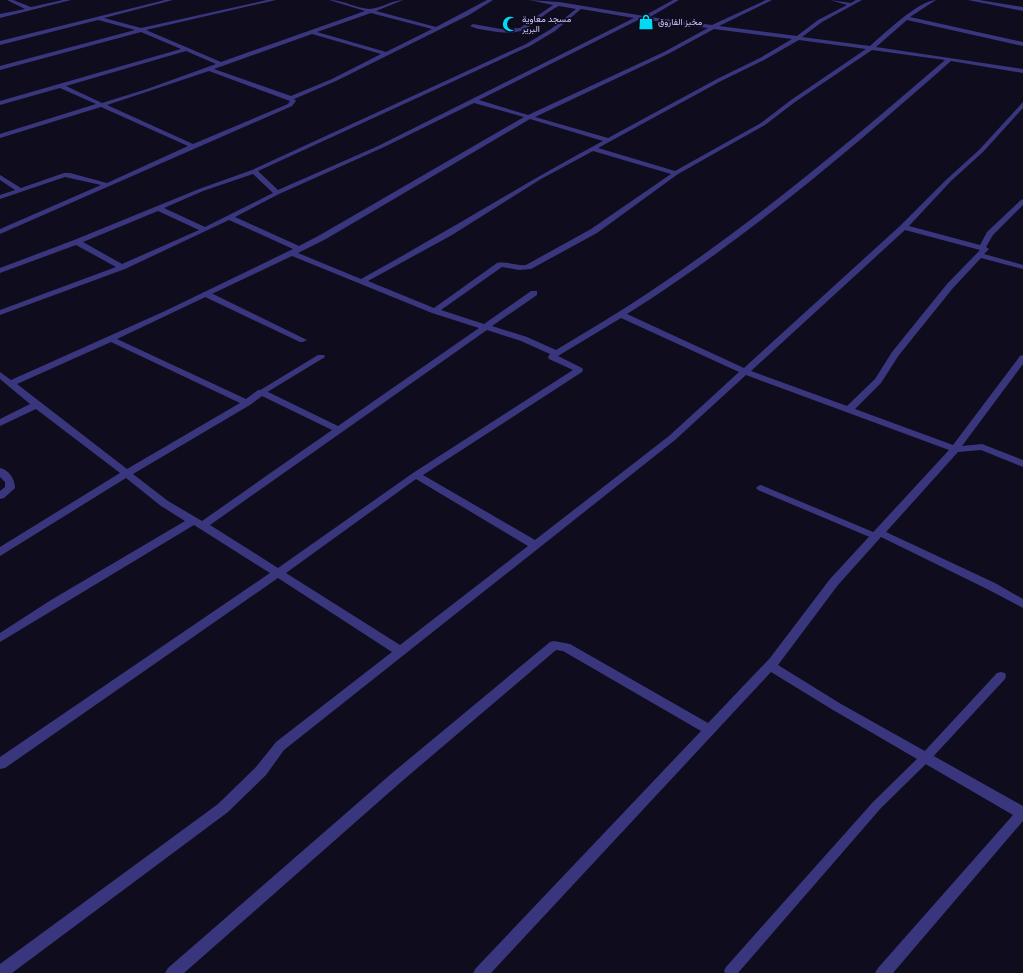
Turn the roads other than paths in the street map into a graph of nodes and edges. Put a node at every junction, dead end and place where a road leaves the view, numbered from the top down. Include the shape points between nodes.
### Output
1 (9, 0) edge
2 (69, 0) edge
3 (171, 0) edge
4 (274, 0) edge
5 (331, 0) edge
6 (401, 0) edge
7 (491, 0) edge
8 (531, 0) edge
9 (570, 0) edge
10 (677, 0) edge
11 (770, 0) edge
12 (832, 0) edge
13 (860, 0) edge
14 (934, 0) edge
15 (970, 0) edge
16 (851, 4) junction
17 (557, 5) junction
18 (580, 8) junction
19 (30, 9) junction
20 (1023, 9) edge
21 (371, 11) junction
22 (0, 16) edge
23 (642, 17) junction
24 (97, 18) junction
25 (906, 18) junction
26 (473, 26) dead end
27 (713, 27) junction
28 (141, 30) junction
29 (436, 30) junction
30 (312, 32) junction
31 (798, 38) junction
32 (0, 43) edge
33 (1023, 44) edge
34 (871, 48) junction
35 (184, 50) junction
36 (386, 54) junction
37 (949, 60) junction
38 (222, 65) junction
39 (0, 68) edge
40 (210, 69) junction
41 (1023, 71) edge
42 (62, 86) junction
43 (291, 98) junction
44 (474, 100) junction
45 (0, 103) edge
46 (1023, 104) edge
47 (103, 105) junction
48 (528, 117) junction
49 (0, 136) edge
50 (608, 140) junction
51 (192, 146) junction
52 (593, 149) junction
53 (254, 171) junction
54 (676, 173) junction
55 (0, 177) edge
56 (108, 185) junction
57 (20, 190) junction
58 (277, 193) junction
59 (0, 197) edge
60 (1023, 201) edge
61 (160, 209) junction
62 (229, 217) junction
63 (904, 227) junction
64 (204, 229) junction
65 (0, 232) edge
66 (77, 242) junction
67 (299, 249) junction
68 (980, 251) junction
69 (291, 254) junction
70 (122, 267) junction
71 (1023, 267) edge
72 (0, 271) edge
73 (361, 282) junction
74 (534, 292) dead end
75 (206, 294) junction
76 (435, 311) junction
77 (0, 313) edge
78 (620, 314) junction
79 (485, 326) junction
80 (111, 339) junction
81 (303, 340) dead end
82 (556, 353) junction
83 (321, 357) dead end
84 (1023, 359) edge
85 (745, 372) junction
86 (0, 375) edge
87 (10, 384) junction
88 (261, 392) junction
89 (247, 403) junction
90 (36, 405) junction
91 (849, 410) junction
92 (0, 423) edge
93 (339, 430) junction
94 (955, 449) junction
95 (1023, 464) edge
96 (0, 471) edge
97 (126, 474) junction
98 (416, 475) junction
99 (761, 488) dead end
100 (0, 496) edge
101 (198, 523) junction
102 (877, 534) junction
103 (535, 545) junction
104 (0, 552) edge
105 (278, 573) junction
106 (1023, 604) edge
107 (0, 638) edge
108 (400, 651) junction
109 (769, 665) junction
110 (1001, 676) dead end
111 (709, 730) junction
112 (926, 757) junction
113 (0, 764) edge
114 (1023, 813) edge
115 (731, 971) dead end
116 (0, 973) edge
117 (173, 973) edge
118 (481, 973) edge
119 (883, 973) edge

1 - 19 street
2 - 19 street
3 - 24 street
4 - 28 street
5 - 21 street
6 - 21 street
7 - 29 street
8 - 17 street
9 - 17 street
10 - 23 street
11 - 27 street
12 - 16 street
13 - 16 street
14 - 25 street
15 - 20 street
16 - 31 street via 820,21
17 - 18 street
17 - 26 street via 519,31
18 - 23 street
18 - 53 street via 553,30 528,45
19 - 22 street
21 - 29 street
21 - 30 street
23 - 27 street
23 - 44 street
24 - 28 street
24 - 32 street
25 - 33 street
25 - 34 street
27 - 31 street
27 - 48 street via 666,53
28 - 35 street
28 - 39 street
29 - 36 street
30 - 36 street
30 - 38 street
31 - 34 street
31 - 50 street
34 - 37 street
34 - 54 street via 793,100 763,124
35 - 38 street
35 - 42 street
36 - 43 street
37 - 41 street
37 - 78 street via 897,106 768,211 663,287
38 - 40 street
40 - 43 street
40 - 47 street
42 - 45 street
42 - 47 street
43 - 51 street via 293,101 290,105
44 - 48 street
44 - 58 street via 380,147
46 - 63 street via 981,151
47 - 49 street
47 - 51 street
48 - 50 street
48 - 67 street
50 - 52 street
51 - 56 street
52 - 54 street
52 - 73 street via 539,178 449,234
53 - 58 street
53 - 61 street
54 - 76 street via 594,231 528,267 517,269 506,264 500,265
55 - 57 street
56 - 57 street via 64,175
56 - 65 street
57 - 59 street
58 - 62 street
60 - 68 street via 990,234
61 - 64 street
61 - 66 street
62 - 64 street
62 - 67 street
63 - 68 street
63 - 85 street
64 - 70 street
66 - 70 street
66 - 72 street
67 - 69 street
68 - 71 street
68 - 91 street via 895,354 878,381
69 - 73 street
69 - 75 street
70 - 77 street
73 - 76 street
74 - 79 street
75 - 80 street
75 - 81 lane
76 - 79 street
78 - 82 street
78 - 85 street
79 - 82 street
79 - 93 street
80 - 87 street
80 - 89 street
82 - 98 street via 552,357 579,370
83 - 88 lane
84 - 94 street
85 - 91 street
85 - 103 street via 672,438
86 - 87 street
87 - 90 street
88 - 89 street
88 - 93 street
89 - 97 street
90 - 92 street
90 - 97 street
91 - 94 street
93 - 101 street
94 - 95 street via 982,447
94 - 102 street
96 - 100 street via 10,481 10,488
97 - 101 street
97 - 104 street
98 - 103 street
98 - 105 street
99 - 102 lane
101 - 105 street
101 - 107 street via 68,595
102 - 106 street via 991,586
102 - 109 street via 834,582
103 - 108 street
105 - 108 street
105 - 113 street
108 - 116 street via 280,746 261,771 223,808
109 - 111 street
109 - 112 street
110 - 112 lane
111 - 117 street via 566,647 554,646 396,778
111 - 118 street
112 - 114 street
112 - 115 lane via 877,804
114 - 119 street

